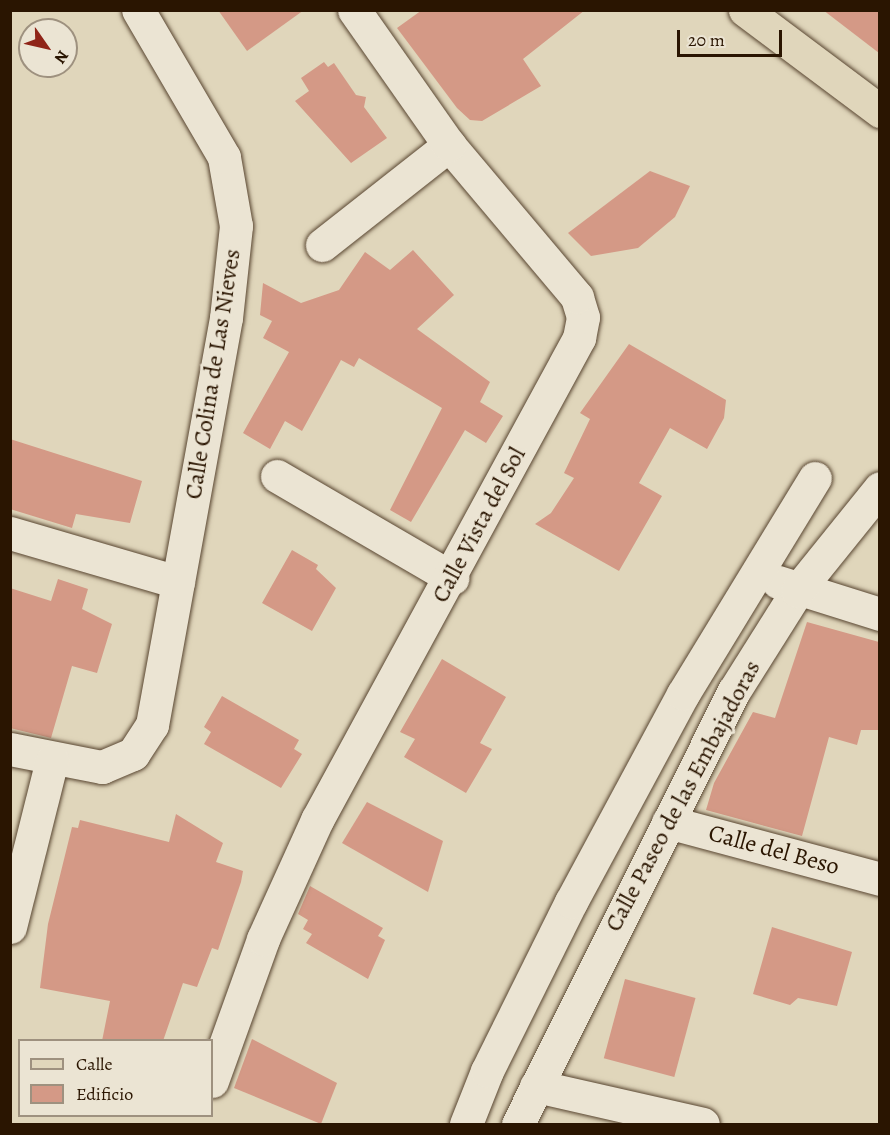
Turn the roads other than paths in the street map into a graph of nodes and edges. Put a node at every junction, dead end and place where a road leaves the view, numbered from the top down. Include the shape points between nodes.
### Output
1 (138, 10) edge
2 (354, 10) edge
3 (745, 10) edge
4 (879, 111) edge
5 (449, 146) junction
6 (322, 245) dead end
7 (277, 476) dead end
8 (815, 478) dead end
9 (879, 488) edge
10 (10, 533) edge
11 (758, 573) junction
12 (452, 578) junction
13 (178, 582) junction
14 (797, 591) junction
15 (879, 614) edge
16 (10, 749) edge
17 (52, 760) junction
18 (668, 822) junction
19 (879, 879) edge
20 (10, 927) edge
21 (213, 1078) edge
22 (536, 1086) junction
23 (466, 1125) edge
24 (519, 1125) edge
25 (703, 1125) edge

1 - 13 street, Calle Colina de Las Nieves via 224,157 236,226 226,318
2 - 5 street, Calle Vista del Sol
3 - 4 main road
5 - 6 street
5 - 12 street, Calle Vista del Sol via 577,297 583,317 579,339
7 - 12 street
8 - 11 street
9 - 14 street, Calle Paseo de las Embajadoras
10 - 13 street
11 - 14 street
11 - 23 street via 683,694 571,902 487,1071
12 - 21 street, Calle Vista del Sol via 312,830 263,939
13 - 17 street, Calle Colina de Las Nieves via 152,725 133,754 102,767
14 - 15 street
14 - 18 street, Calle Paseo de las Embajadoras via 734,691
16 - 17 street
17 - 20 street
18 - 19 street, Calle del Beso
18 - 22 street, Calle Paseo de las Embajadoras
22 - 24 street, Calle Paseo de las Embajadoras
22 - 25 street

